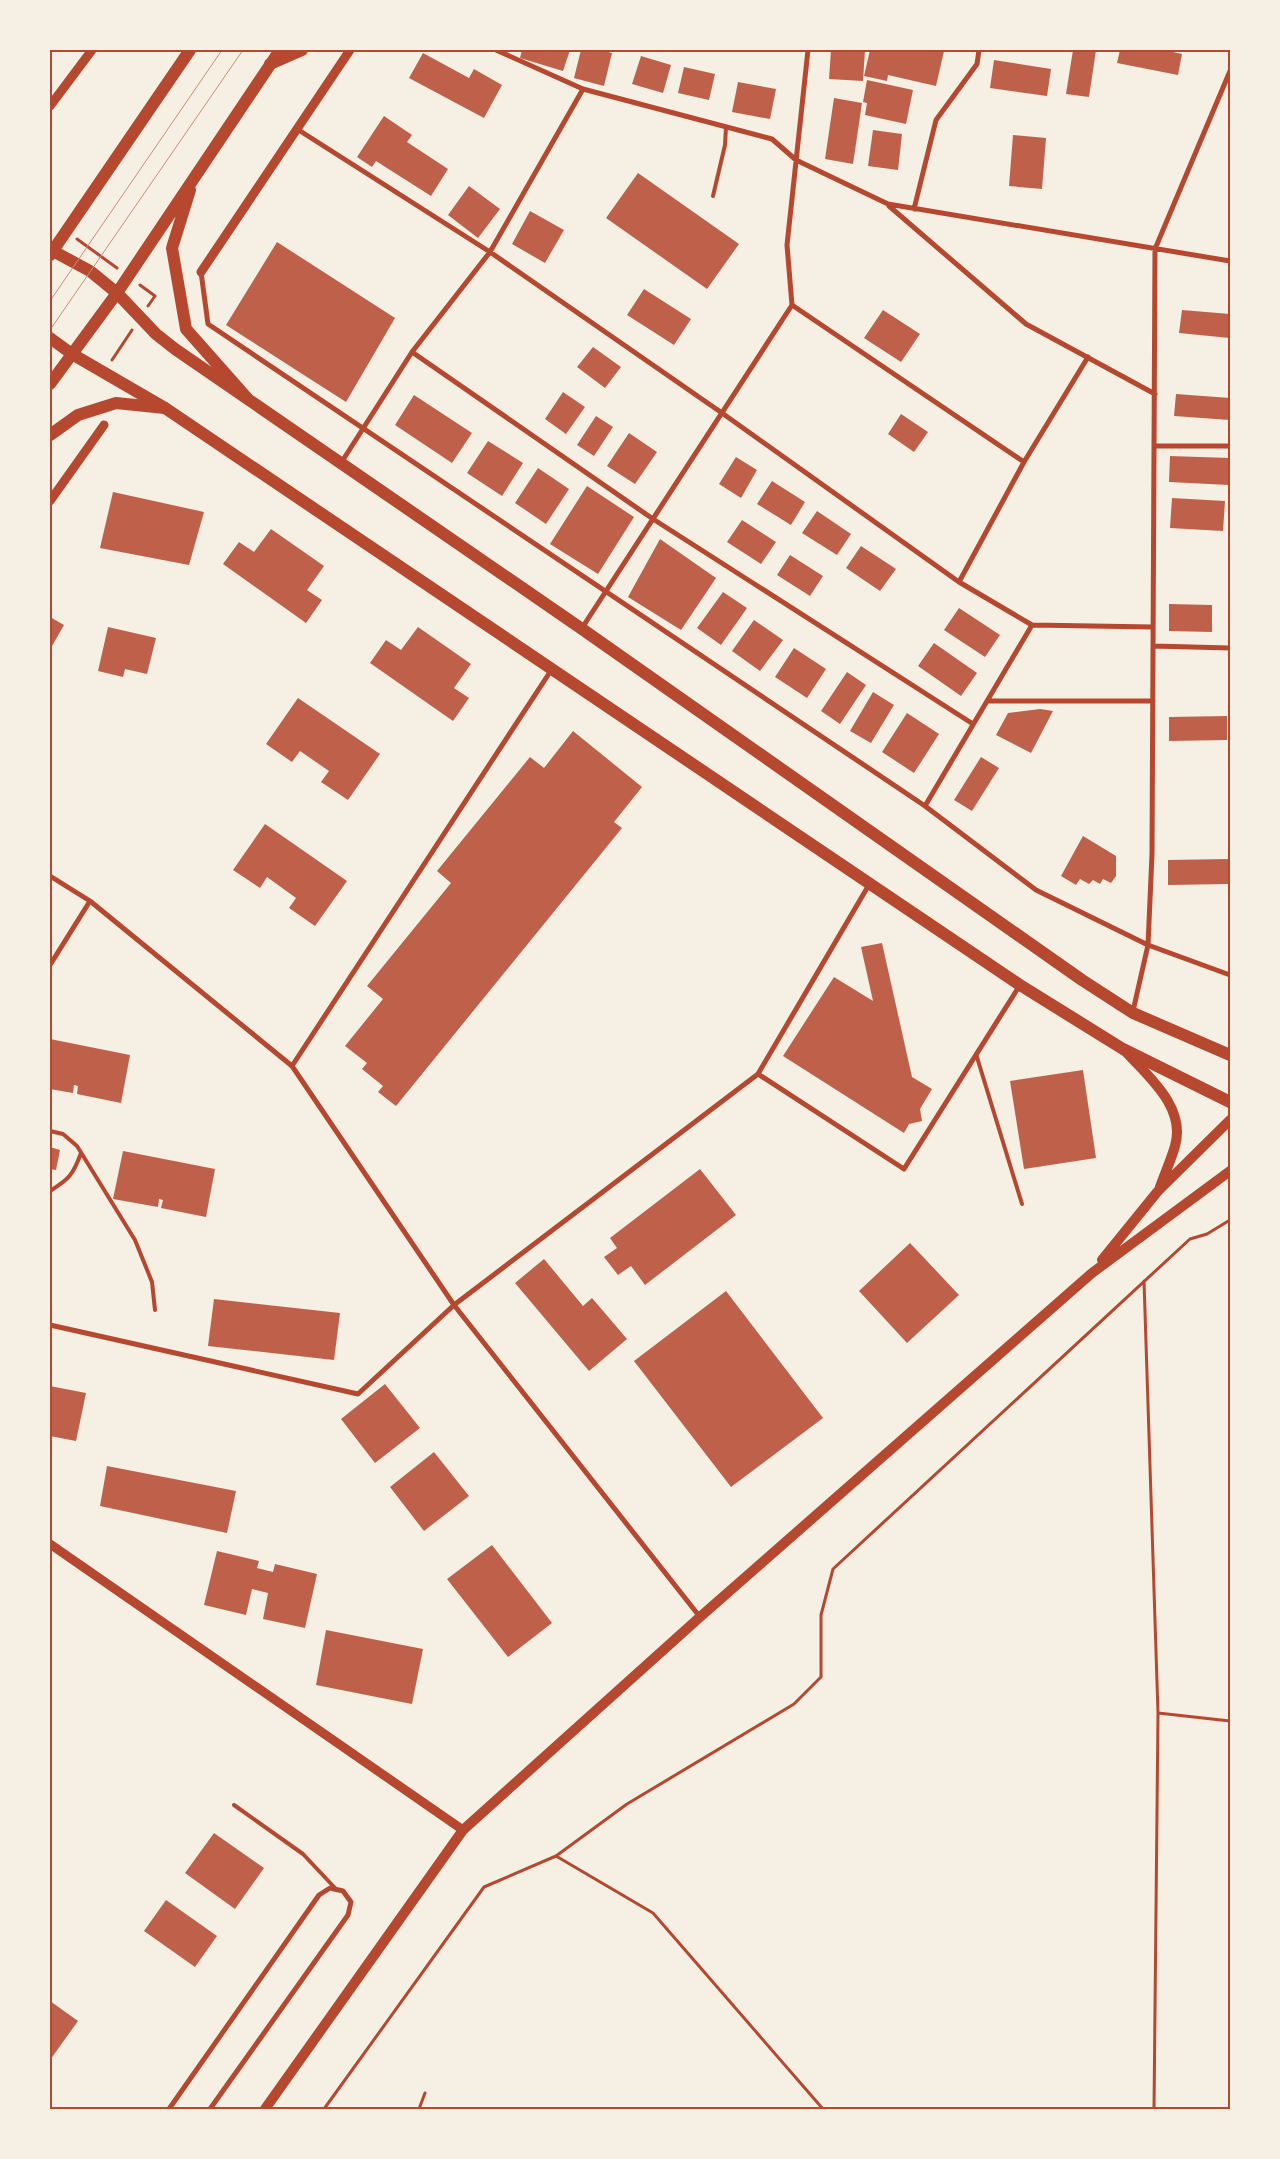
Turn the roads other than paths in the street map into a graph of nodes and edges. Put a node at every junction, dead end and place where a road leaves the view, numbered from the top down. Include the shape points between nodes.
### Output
1 (92, 50) edge
2 (190, 50) edge
3 (280, 50) edge
4 (302, 50) edge
5 (350, 50) edge
6 (496, 50) edge
7 (808, 50) edge
8 (979, 50) edge
9 (270, 64) junction
10 (1230, 71) edge
11 (583, 89) junction
12 (50, 106) edge
13 (726, 127) junction
14 (297, 129) junction
15 (796, 160) junction
16 (194, 177) junction
17 (713, 196) dead end
18 (888, 204) junction
19 (914, 209) junction
20 (1155, 249) junction
21 (51, 252) edge
22 (490, 252) junction
23 (1230, 261) edge
24 (201, 272) joint
25 (117, 293) junction
26 (792, 305) junction
27 (50, 338) edge
28 (412, 352) junction
29 (72, 354) junction
30 (1088, 357) junction
31 (50, 384) edge
32 (1155, 394) junction
33 (247, 398) junction
34 (165, 408) junction
35 (722, 413) junction
36 (104, 425) dead end
37 (363, 428) junction
38 (50, 435) edge
39 (1154, 446) junction
40 (1230, 446) edge
41 (1024, 462) junction
42 (341, 463) junction
43 (50, 501) edge
44 (653, 519) junction
45 (958, 582) junction
46 (606, 591) junction
47 (1032, 625) junction
48 (1153, 627) junction
49 (582, 629) junction
50 (1153, 646) junction
51 (1230, 648) edge
52 (552, 668) junction
53 (987, 701) junction
54 (1153, 701) junction
55 (973, 724) junction
56 (925, 806) junction
57 (50, 876) edge
58 (870, 883) junction
59 (90, 901) junction
60 (1148, 945) junction
61 (50, 965) edge
62 (1230, 975) edge
63 (1020, 985) junction
64 (1133, 1013) junction
65 (1123, 1048) junction
66 (976, 1054) junction
67 (1230, 1055) edge
68 (292, 1066) junction
69 (758, 1074) junction
70 (1230, 1102) edge
71 (1230, 1120) edge
72 (50, 1131) edge
73 (81, 1153) junction
74 (1230, 1171) edge
75 (50, 1191) edge
76 (1158, 1191) junction
77 (1022, 1204) dead end
78 (1092, 1273) junction
79 (454, 1305) junction
80 (155, 1310) dead end
81 (50, 1325) edge
82 (50, 1544) edge
83 (700, 1618) junction
84 (234, 1805) dead end
85 (463, 1830) junction
86 (334, 1888) junction
87 (168, 2109) edge
88 (210, 2109) edge
89 (265, 2109) edge

1 - 12 street
2 - 21 main road
3 - 9 main road
4 - 9 main road
5 - 14 street
6 - 11 street
7 - 15 street
8 - 19 street via 977,64 936,120
9 - 16 main road
10 - 20 street
11 - 13 street
11 - 22 street
13 - 15 street via 772,139
13 - 17 lane
14 - 22 street
14 - 24 street
15 - 18 street
15 - 26 street via 787,245
16 - 25 main road
16 - 33 main road via 172,248 186,329
18 - 19 street
18 - 30 street via 1026,324
19 - 20 street
20 - 23 street
20 - 32 street
21 - 25 main road via 90,271
22 - 28 street
22 - 35 street
24 - 37 street via 208,324
25 - 29 main road
25 - 33 main road via 156,334
26 - 35 street
26 - 41 street
27 - 29 main road
28 - 37 street
28 - 44 street
29 - 31 main road
29 - 34 main road
30 - 32 street
30 - 41 street
32 - 39 street
33 - 42 main road
34 - 38 main road via 116,403 78,415
34 - 52 main road
35 - 44 street
35 - 45 street
36 - 43 street
37 - 42 street
37 - 46 street
39 - 40 street
39 - 48 street
41 - 45 street
42 - 49 main road
44 - 46 street
44 - 55 street
45 - 47 street
46 - 49 street
46 - 56 street
47 - 48 street
47 - 53 street
48 - 50 street
49 - 64 main road
50 - 51 street
50 - 54 street
52 - 58 main road
52 - 68 street
53 - 54 street
53 - 55 street
54 - 60 street
55 - 56 street
56 - 60 street via 1036,890
57 - 59 street
58 - 63 main road
58 - 69 street
59 - 61 street
59 - 68 street
60 - 62 street
60 - 64 street
63 - 65 main road
63 - 66 street
64 - 67 main road
65 - 70 main road
65 - 76 main road via 1162,1091 1172,1107 1176,1144
66 - 69 street via 904,1169
66 - 77 lane
68 - 79 street
69 - 79 street
71 - 76 main road
72 - 73 lane via 68,1136
73 - 75 lane via 66,1182
73 - 80 lane via 136,1240 152,1282
74 - 78 main road
76 - 78 main road
78 - 83 main road
79 - 81 street via 358,1394
79 - 83 street
82 - 85 street
83 - 85 main road
84 - 86 lane via 303,1854
85 - 89 main road
86 - 87 street via 318,1895
86 - 88 street via 343,1890 349,1898 348,1915

